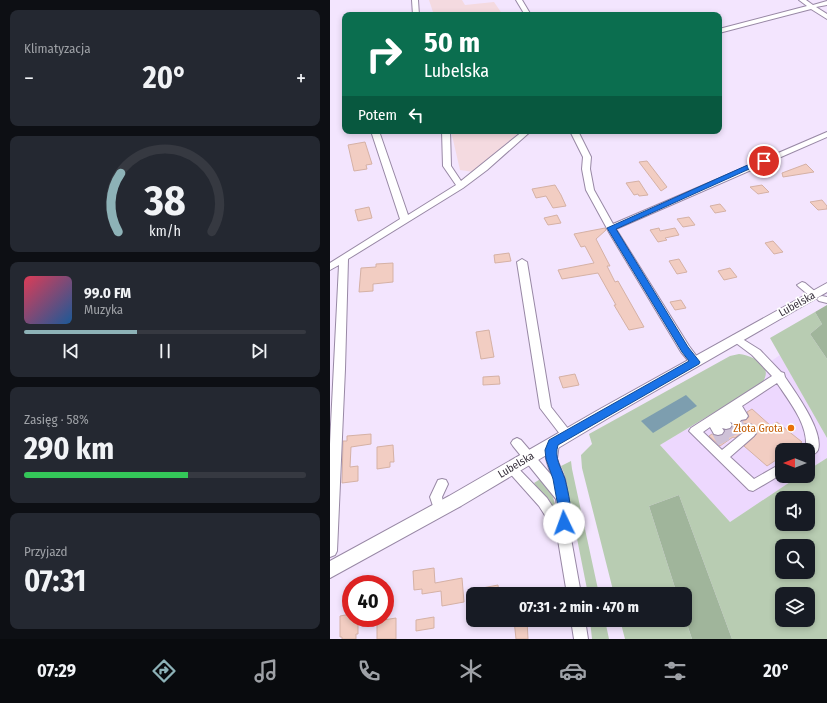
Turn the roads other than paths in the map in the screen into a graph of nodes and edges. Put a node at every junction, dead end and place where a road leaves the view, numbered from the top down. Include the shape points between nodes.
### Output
1 (415, 0) edge
2 (519, 0) edge
3 (802, 0) edge
4 (827, 3) edge
5 (812, 7) junction
6 (416, 12) edge
7 (526, 12) edge
8 (827, 17) edge
9 (722, 30) edge
10 (376, 134) edge
11 (446, 134) edge
12 (524, 134) edge
13 (576, 134) edge
14 (827, 134) edge
15 (460, 186) junction
16 (405, 220) junction
17 (611, 228) junction
18 (344, 257) junction
19 (522, 262) dead end
20 (330, 267) edge
21 (802, 285) dead end
22 (822, 295) edge
23 (736, 338) junction
24 (696, 362) junction
25 (780, 376) junction
26 (725, 412) junction
27 (567, 435) junction
28 (517, 443) dead end
29 (553, 443) junction
30 (813, 443) edge
31 (529, 457) junction
32 (511, 468) junction
33 (775, 472) edge
34 (442, 484) dead end
35 (562, 496) junction
36 (437, 502) dead end
37 (563, 533) junction
38 (330, 551) edge
39 (331, 565) edge
40 (573, 587) edge
41 (579, 627) edge
42 (581, 639) edge

1 - 6 street
2 - 7 street
3 - 5 street
4 - 5 street
5 - 8 street
5 - 9 street via 753,20
10 - 16 street
11 - 15 street via 447,166
12 - 15 street
13 - 17 street via 587,157 586,169 590,190
14 - 17 street
15 - 16 street
16 - 18 street
17 - 24 street via 685,349
18 - 20 street
18 - 38 street
19 - 27 street via 546,408
21 - 22 street
22 - 23 main road, Lubelska
23 - 24 main road, Lubelska
23 - 25 street
24 - 27 main road, Lubelska
25 - 26 street
25 - 30 street via 805,420
26 - 26 street via 730,423
26 - 33 street via 695,431 734,441 754,486
27 - 29 main road, Lubelska
28 - 31 street
29 - 31 main road, Lubelska
29 - 35 street via 551,459
31 - 32 main road, Lubelska
31 - 35 street
32 - 37 street via 543,502
32 - 39 main road, Lubelska via 395,534
34 - 36 street via 436,496
35 - 37 street via 565,512
37 - 40 street
41 - 42 street

